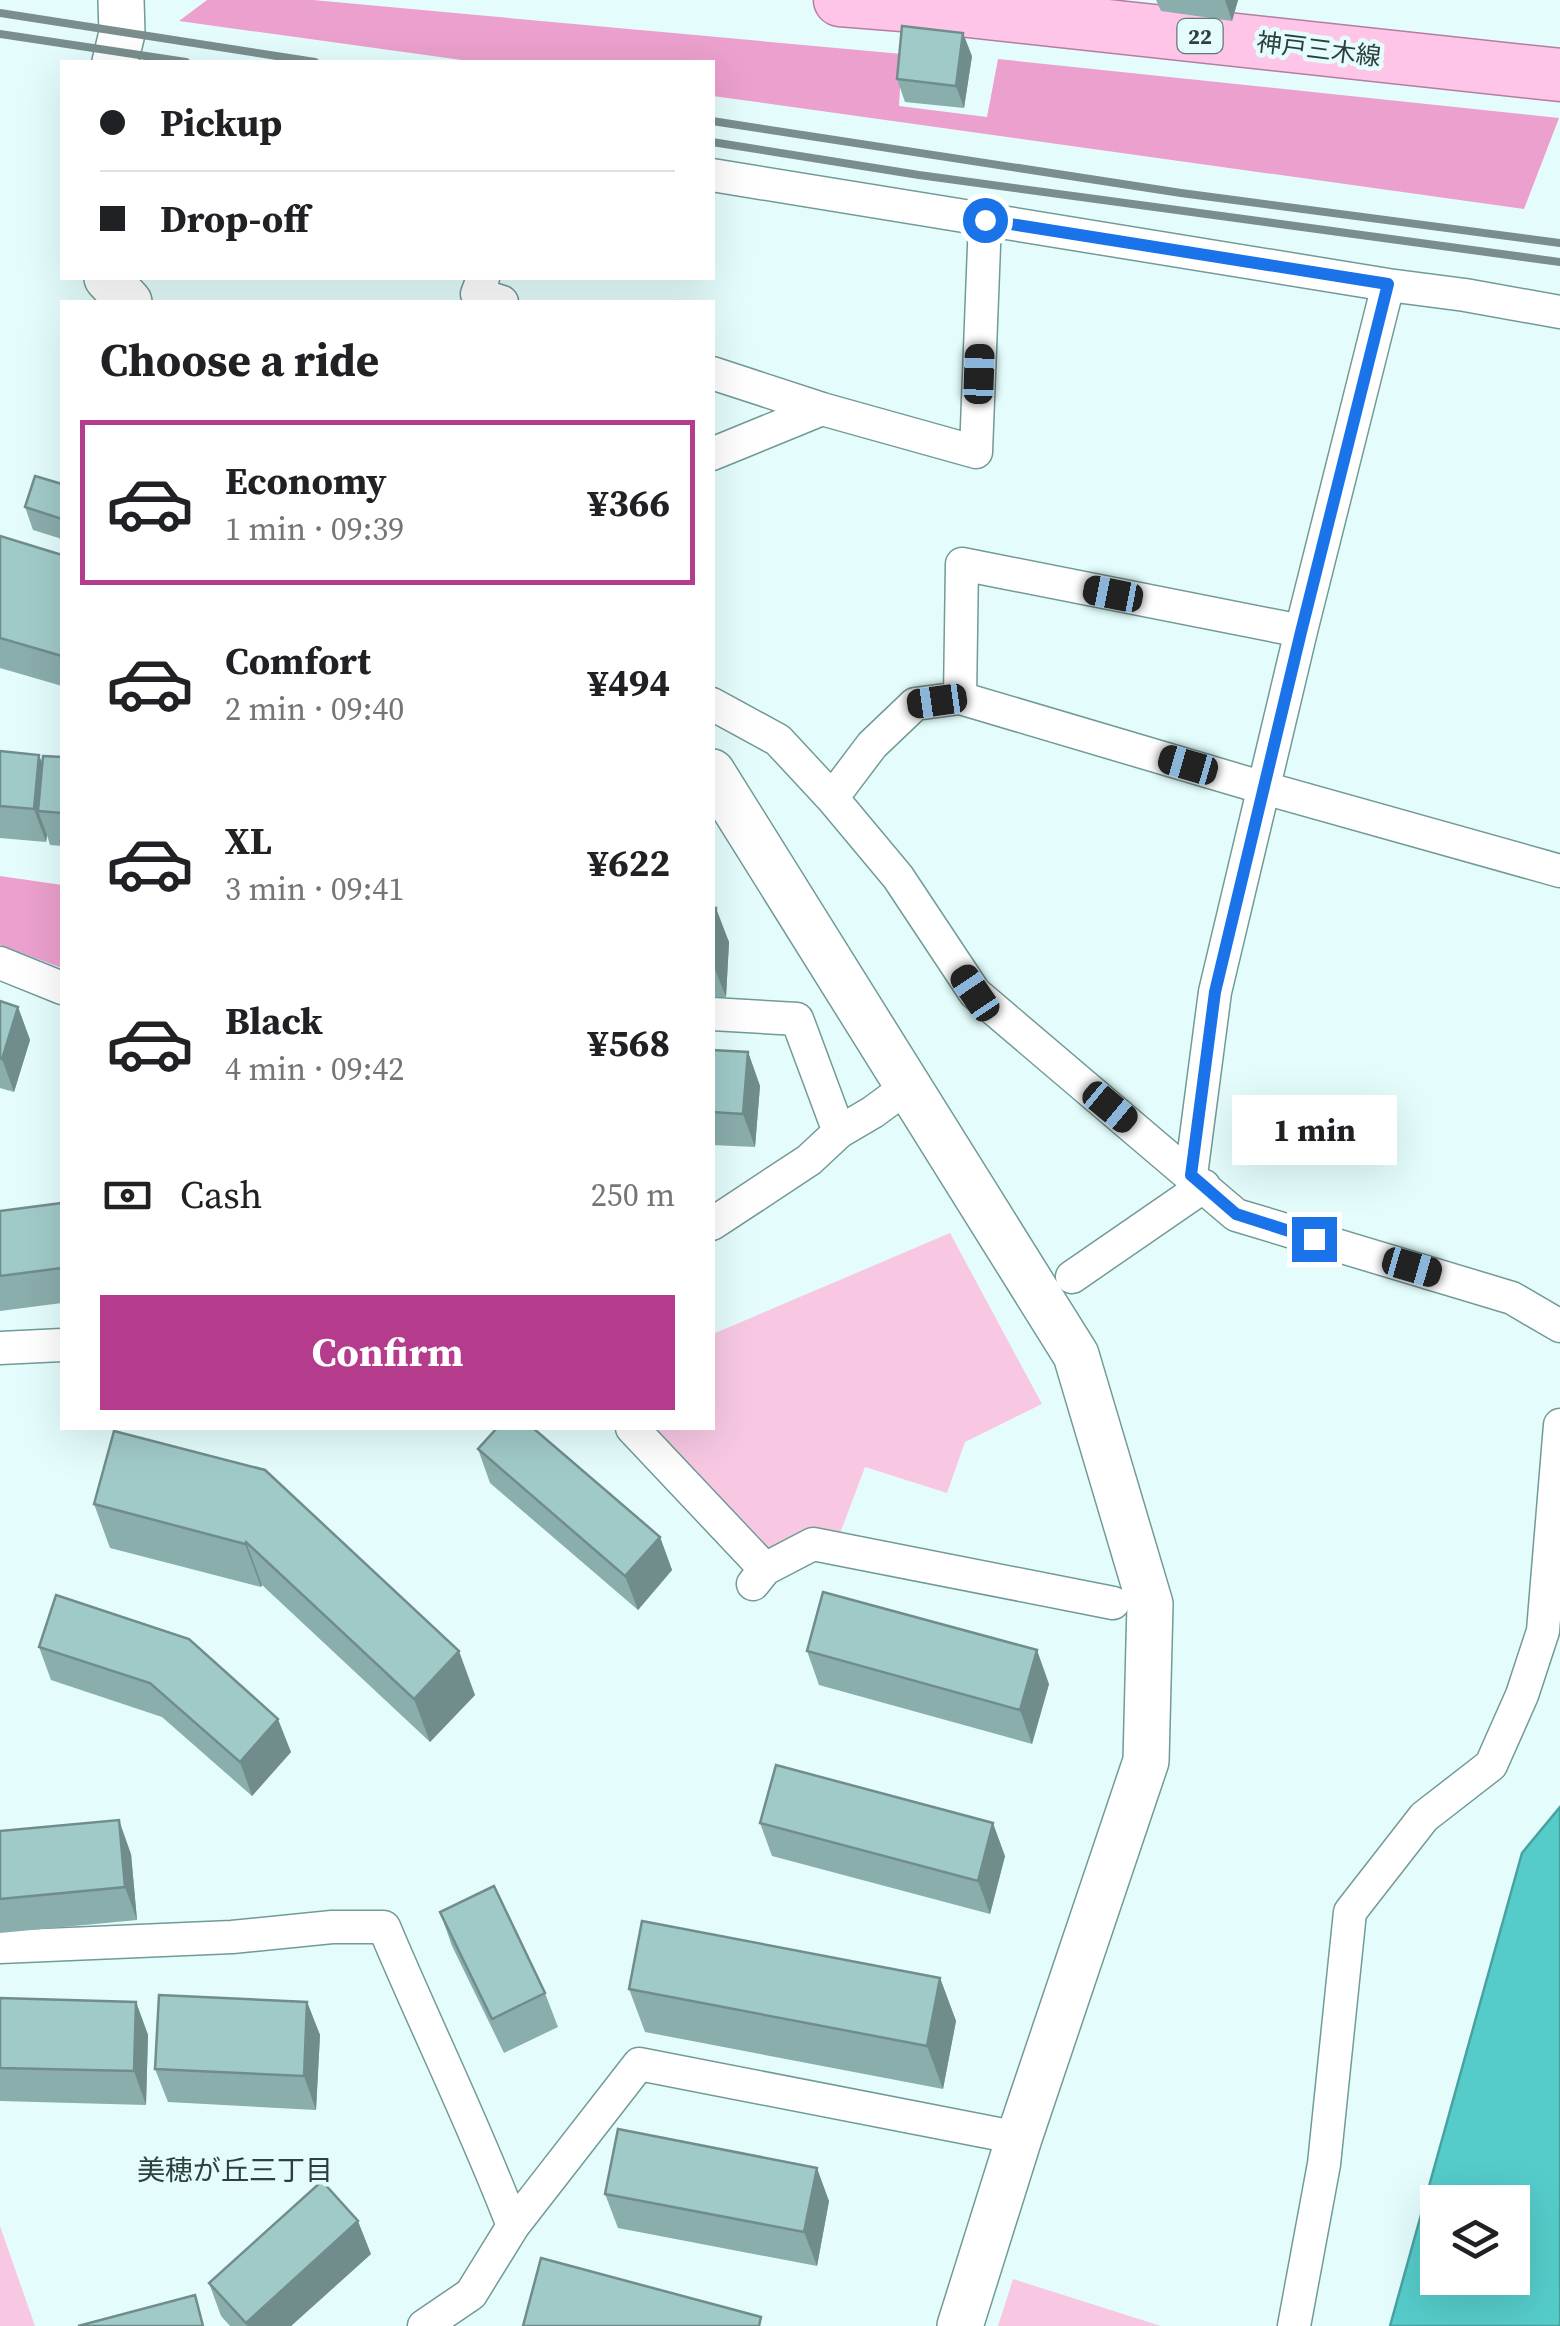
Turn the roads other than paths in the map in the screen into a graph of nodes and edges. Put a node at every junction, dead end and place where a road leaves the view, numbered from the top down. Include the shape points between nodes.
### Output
1 (121, 0) edge
2 (840, 0) edge
3 (941, 4) edge
4 (1144, 14) edge
5 (116, 60) edge
6 (1560, 75) edge
7 (715, 175) edge
8 (985, 220) junction
9 (110, 280) edge
10 (482, 280) edge
11 (1388, 284) junction
12 (127, 300) edge
13 (496, 300) edge
14 (1560, 312) edge
15 (715, 374) edge
16 (822, 410) junction
17 (715, 453) edge
18 (1301, 632) junction
19 (960, 698) junction
20 (715, 706) edge
21 (715, 777) edge
22 (1264, 788) junction
23 (832, 798) junction
24 (1560, 871) edge
25 (0, 963) edge
26 (60, 987) edge
27 (715, 1014) edge
28 (907, 1087) junction
29 (839, 1132) junction
30 (1198, 1181) junction
31 (715, 1222) edge
32 (1072, 1277) dead end
33 (1560, 1326) edge
34 (60, 1344) edge
35 (0, 1348) edge
36 (1560, 1425) edge
37 (634, 1430) edge
38 (1114, 1603) dead end
39 (0, 1948) edge
40 (1019, 2138) junction
41 (513, 2226) junction
42 (424, 2326) edge
43 (960, 2326) edge
44 (1294, 2326) edge

1 - 5 street
2 - 3 main road, 神戸三木線 / 22
3 - 4 main road, 神戸三木線 / 22
4 - 6 main road, 神戸三木線 / 22
7 - 8 street
8 - 11 street
8 - 16 street via 976,452
9 - 12 street
10 - 13 street via 477,294
11 - 14 street
11 - 18 street
15 - 16 street
16 - 17 street
18 - 19 street via 962,564
18 - 22 street
19 - 22 street
19 - 23 street via 915,704 872,745
20 - 23 street via 778,740
21 - 28 street
22 - 24 street
22 - 30 street via 1215,992
23 - 30 street via 898,878 975,993
25 - 26 street
27 - 29 street via 797,1019
28 - 29 street
28 - 40 street via 1076,1355 1150,1604 1146,1761
29 - 31 street via 809,1160
30 - 32 street
30 - 33 street via 1236,1214 1512,1298
34 - 35 street
36 - 44 street via 1543,1631 1522,1695 1491,1765 1424,1818 1350,1912 1324,2164
37 - 38 street via 759,1577 813,1544
39 - 41 street via 384,1927
40 - 41 street via 639,2064
40 - 43 street
41 - 42 street via 472,2294

